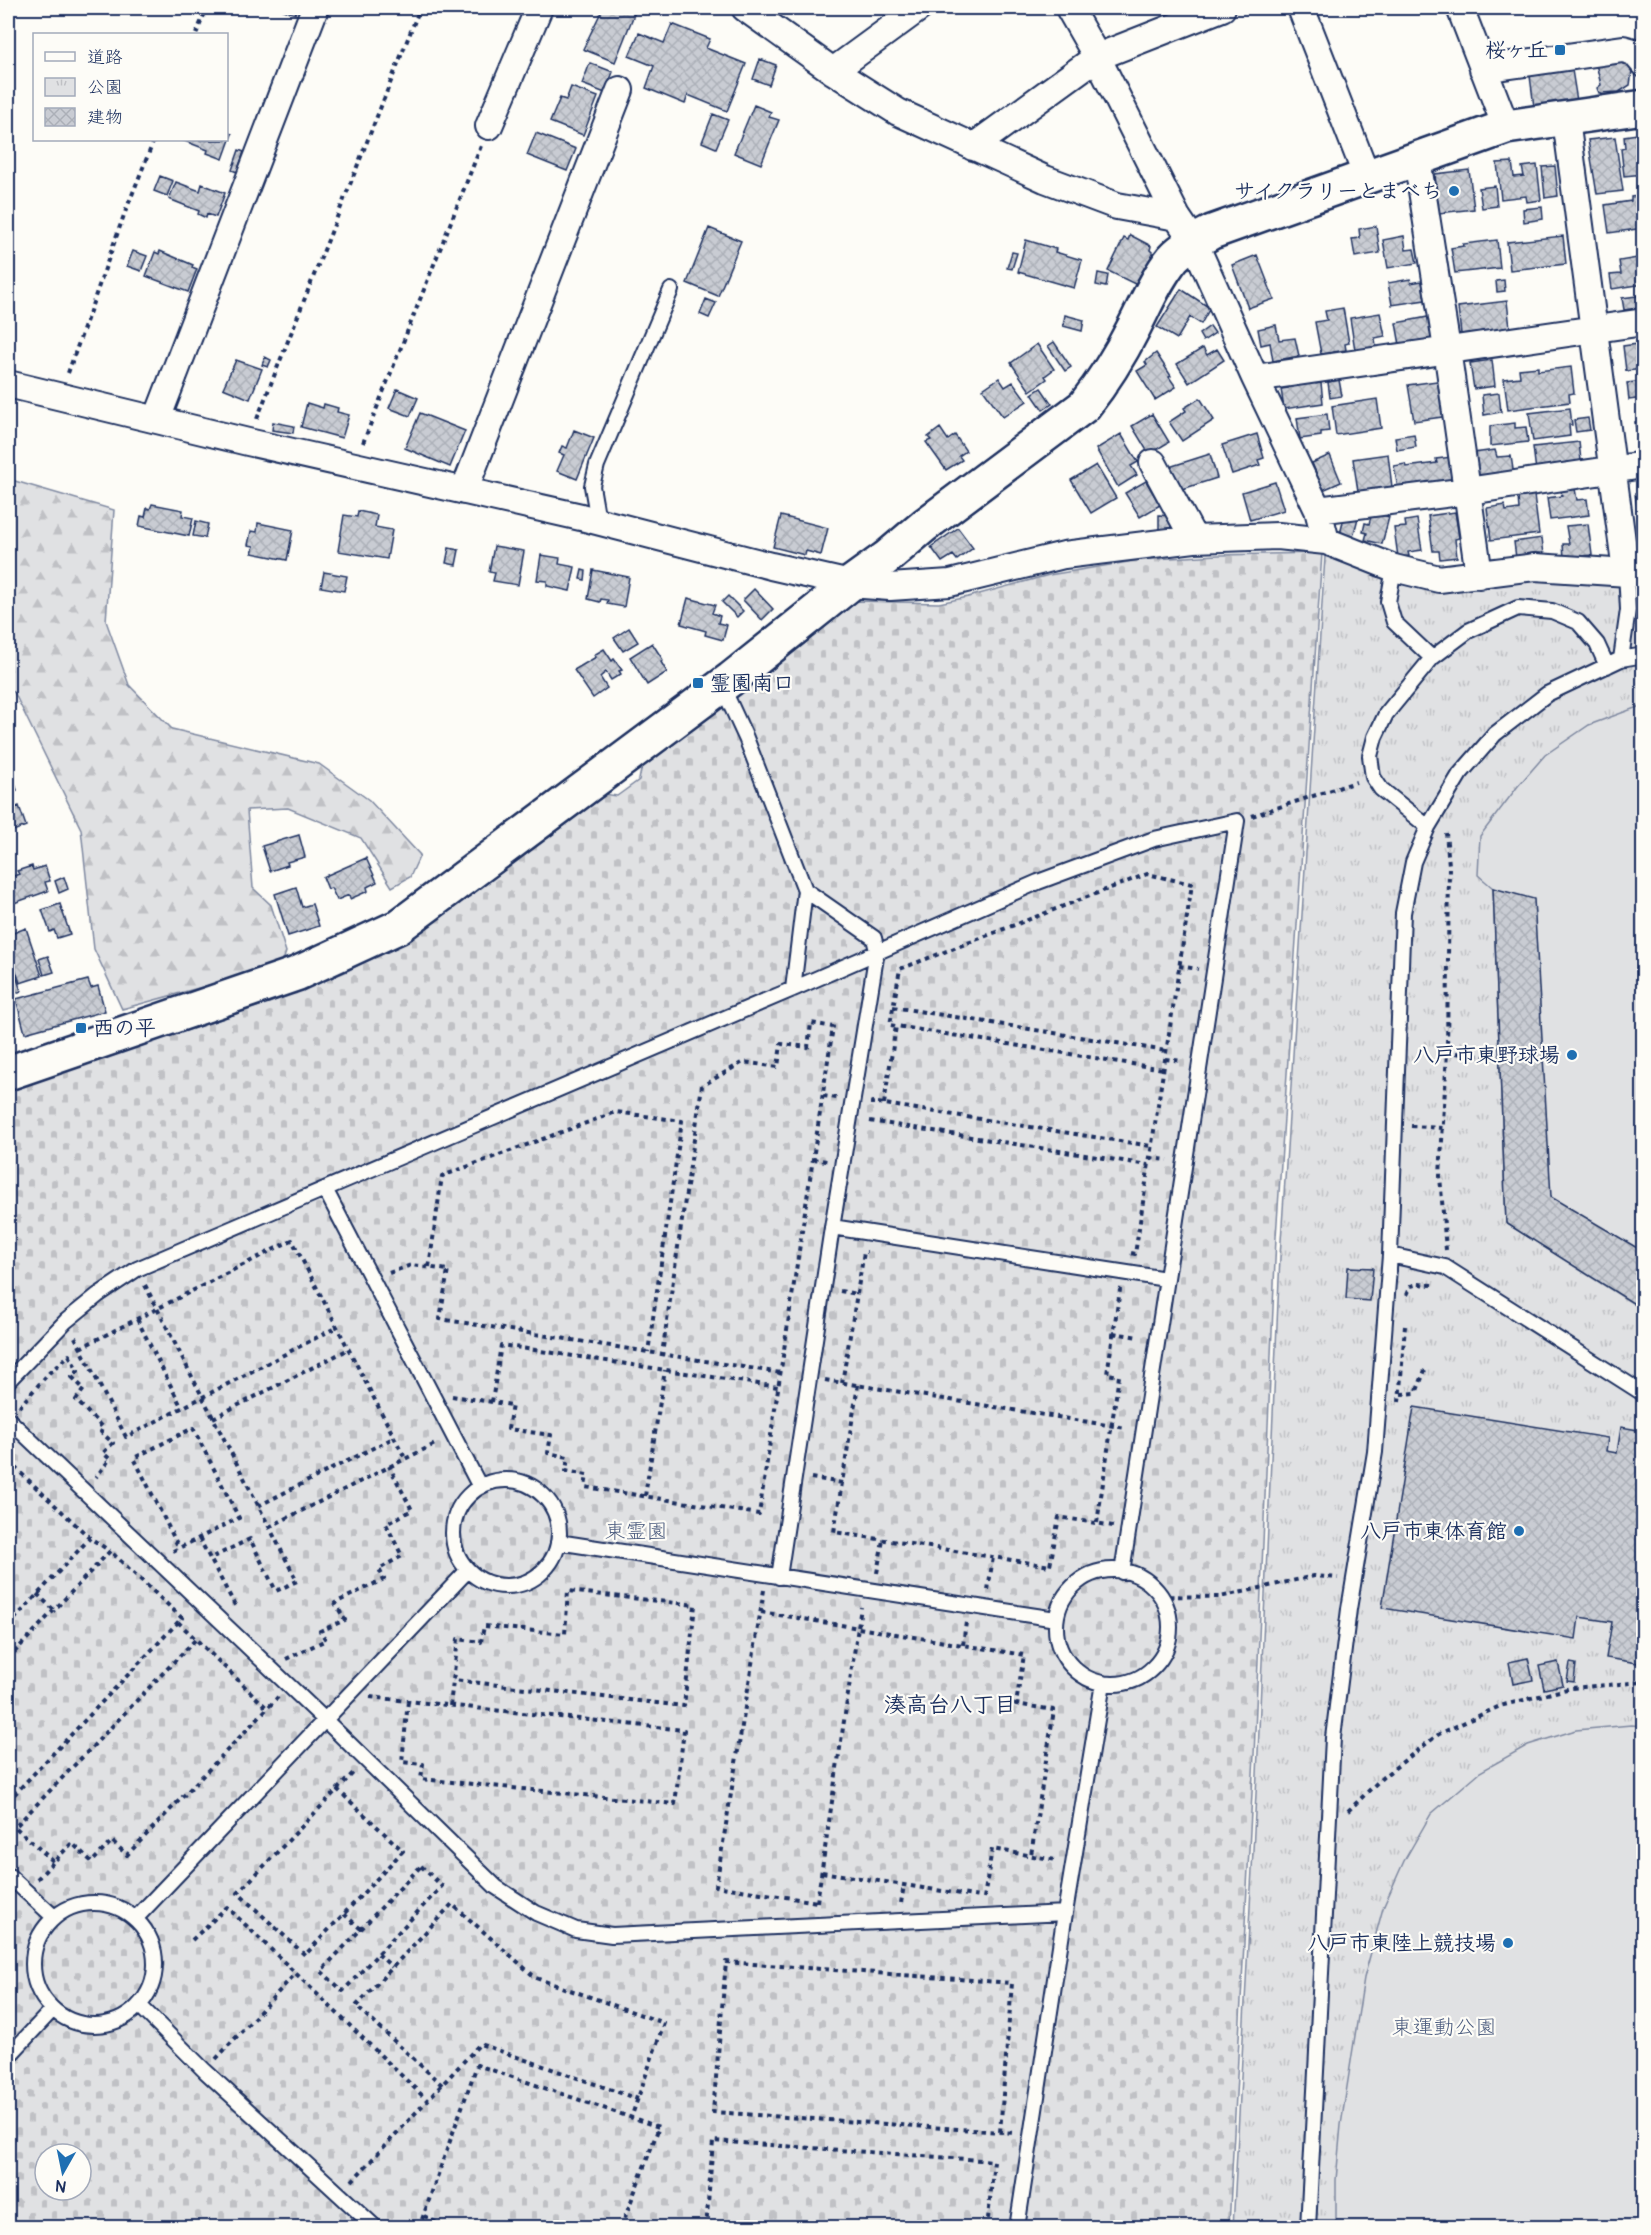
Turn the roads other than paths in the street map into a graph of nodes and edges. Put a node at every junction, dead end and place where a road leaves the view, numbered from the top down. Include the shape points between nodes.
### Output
1 (315, 8) edge
2 (539, 8) edge
3 (745, 8) edge
4 (919, 8) edge
5 (1069, 8) edge
6 (1222, 8) edge
7 (1301, 8) edge
8 (1460, 8) edge
9 (1096, 57) junction
10 (1644, 64) edge
11 (1484, 69) junction
12 (833, 71) junction
13 (620, 90) dead end
14 (1644, 107) edge
15 (1566, 120) junction
16 (489, 126) road end
17 (1506, 127) junction
18 (973, 147) junction
19 (1417, 159) junction
20 (1367, 177) junction
21 (1185, 230) junction
22 (670, 290) dead end
23 (1644, 322) edge
24 (1595, 329) junction
25 (1447, 349) junction
26 (1255, 378) junction
27 (8, 384) edge
28 (157, 420) junction
29 (1153, 462) dead end
30 (1644, 465) edge
31 (1612, 469) junction
32 (464, 491) junction
33 (1468, 491) junction
34 (1318, 510) junction
35 (598, 521) junction
36 (1194, 538) junction
37 (1326, 541) junction
38 (1394, 568) junction
39 (1635, 573) edge
40 (1479, 575) junction
41 (850, 584) junction
42 (1644, 655) edge
43 (1432, 658) junction
44 (1621, 659) junction
45 (1607, 666) junction
46 (722, 686) junction
47 (1428, 827) junction
48 (805, 890) junction
49 (877, 951) junction
50 (793, 989) junction
51 (8, 1073) edge
52 (325, 1189) junction
53 (832, 1227) junction
54 (1390, 1255) junction
55 (1166, 1279) junction
56 (8, 1381) edge
57 (1644, 1394) edge
58 (8, 1420) edge
59 (480, 1486) junction
60 (558, 1542) junction
61 (468, 1570) junction
62 (1122, 1572) junction
63 (773, 1576) junction
64 (1056, 1619) junction
65 (1103, 1683) junction
66 (325, 1720) junction
67 (8, 1875) edge
68 (1065, 1912) junction
69 (54, 1917) junction
70 (135, 1919) junction
71 (139, 2005) junction
72 (53, 2009) junction
73 (8, 2057) edge
74 (376, 2228) edge
75 (1017, 2228) edge
76 (1308, 2228) edge

1 - 28 street
2 - 16 street
3 - 12 street
4 - 12 street
5 - 9 street
6 - 9 street
7 - 20 street
8 - 11 street
9 - 18 street
9 - 21 street
10 - 11 street via 1634,52 1623,49
11 - 17 street
12 - 18 street via 898,112
13 - 32 street
14 - 15 street
15 - 17 street
15 - 24 street
17 - 19 street
18 - 21 street via 1046,179
19 - 20 street
19 - 25 street
20 - 21 street via 1212,232
21 - 26 street
21 - 41 street via 1133,329 1084,406
22 - 35 lane via 597,465 592,486
23 - 24 street
24 - 25 street
24 - 31 street
25 - 26 street
25 - 33 street
26 - 34 street
27 - 28 street
28 - 32 street
29 - 36 street
30 - 31 street
31 - 33 street
31 - 39 street
32 - 35 street
33 - 34 street
33 - 40 street
34 - 37 street
35 - 41 street
36 - 37 street via 1278,536
36 - 41 street via 1064,555 950,583 890,587
37 - 38 street
38 - 40 street via 1440,579
38 - 43 lane via 1388,602 1394,622
39 - 40 street via 1535,567
39 - 44 lane
41 - 46 street
42 - 44 lane
43 - 45 lane via 1468,631 1518,608 1552,611 1578,622 1597,644
43 - 47 lane via 1386,714 1370,756 1373,777 1381,789
44 - 45 lane
45 - 47 lane via 1547,694 1495,735 1460,774
46 - 48 lane
46 - 51 street via 398,927 296,974
47 - 54 lane via 1413,862 1403,913
48 - 49 lane via 874,938
48 - 50 lane
49 - 50 lane
49 - 53 lane
49 - 55 lane via 1038,882 1154,839 1237,821
50 - 52 lane
52 - 56 lane via 137,1269 66,1321
52 - 59 lane
53 - 55 lane
53 - 63 lane via 795,1476
54 - 57 lane via 1445,1267
54 - 76 lane via 1375,1452 1349,1609 1334,1738
55 - 62 lane
58 - 66 lane
59 - 60 lane via 507,1480 534,1488 553,1508 558,1520
59 - 61 lane via 461,1506 454,1525 455,1546
60 - 61 lane via 543,1571 519,1584 492,1584
60 - 63 lane
61 - 66 lane
62 - 64 lane via 1087,1576 1066,1594
62 - 65 lane via 1140,1578 1160,1596 1167,1608 1169,1636 1166,1649 1150,1671 1125,1683
63 - 64 lane
64 - 65 lane via 1056,1633 1065,1659 1085,1677
65 - 68 lane
66 - 68 lane via 496,1887 536,1913 576,1930 612,1935
66 - 70 lane
67 - 69 lane
68 - 75 lane
69 - 70 lane via 80,1904 94,1903 116,1907
69 - 72 lane via 37,1941 33,1963 36,1984
70 - 71 lane via 145,1930 155,1957 151,1986
71 - 72 lane via 122,2018 93,2025 78,2023
71 - 74 lane
72 - 73 lane

